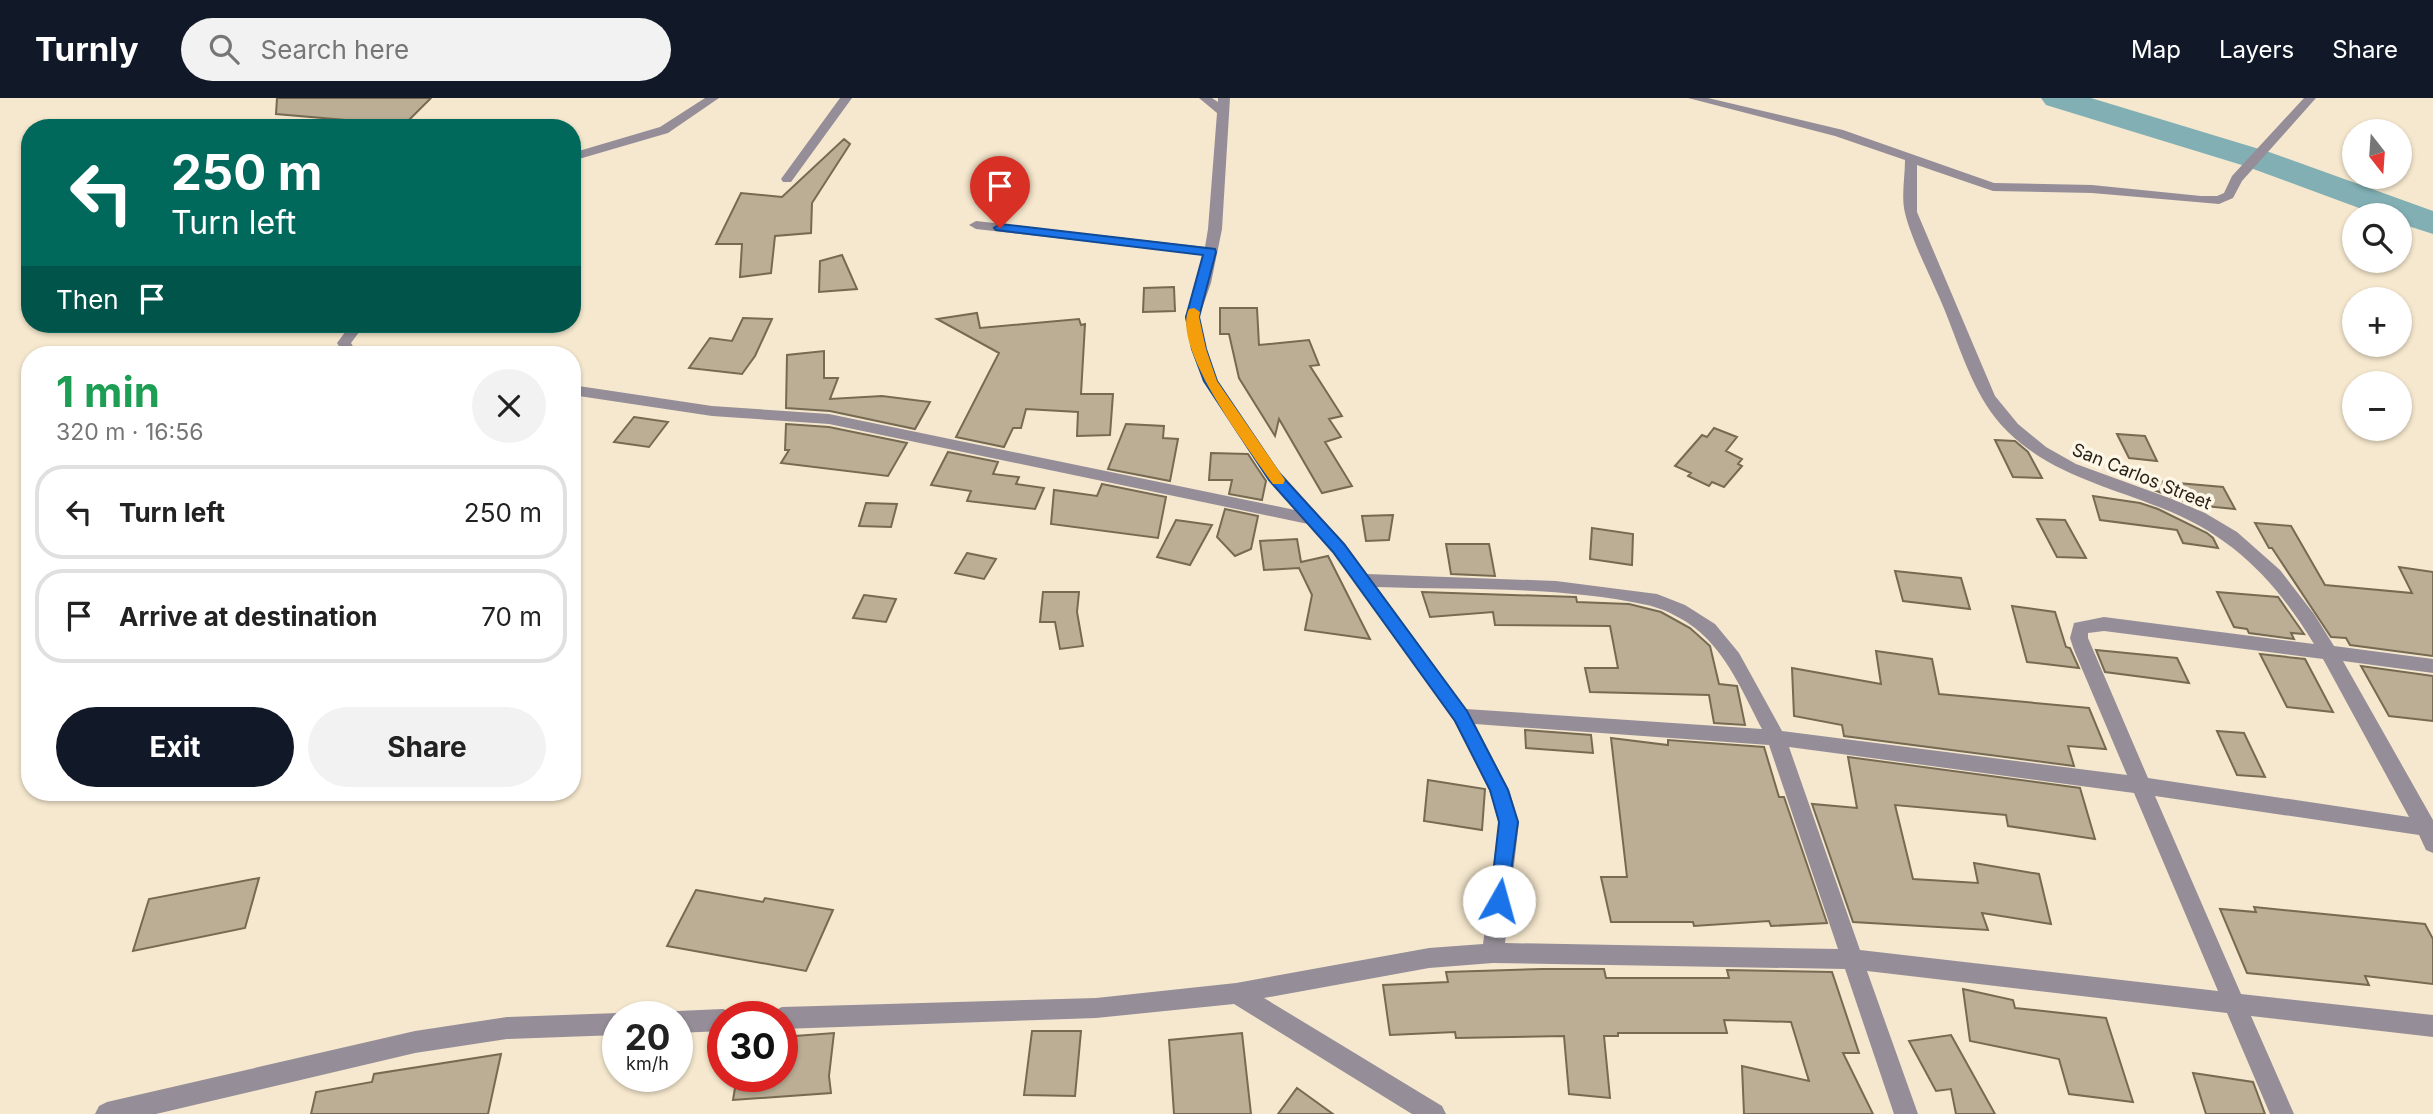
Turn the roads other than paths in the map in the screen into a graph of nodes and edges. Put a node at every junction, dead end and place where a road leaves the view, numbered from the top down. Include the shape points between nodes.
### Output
1 (713, 98) edge
2 (846, 98) edge
3 (1205, 98) edge
4 (1694, 98) edge
5 (2310, 98) edge
6 (1223, 105) edge
7 (581, 154) edge
8 (1911, 159) junction
9 (787, 179) dead end
10 (976, 225) dead end
11 (1210, 252) junction
12 (581, 391) edge
13 (1312, 519) junction
14 (1361, 580) junction
15 (2328, 652) junction
16 (2433, 666) edge
17 (1461, 716) junction
18 (1776, 738) junction
19 (2139, 785) junction
20 (2430, 833) edge
21 (1493, 953) junction
22 (1851, 959) junction
23 (1236, 993) junction
24 (2233, 1001) junction
25 (798, 1017) edge
26 (602, 1025) edge
27 (2433, 1027) edge
28 (107, 1114) edge
29 (1434, 1114) edge
30 (1906, 1114) edge
31 (2282, 1114) edge

1 - 7 street via 664,130
2 - 9 street
3 - 6 street
4 - 8 street via 1839,133
5 - 8 street via 2236,179 2229,195 2219,200 2092,188 1993,187
6 - 11 street
8 - 15 street, San Carlos Street via 1911,212 1988,397 2004,422 2032,447 2068,468 2185,511 2234,538 2292,593
10 - 11 street
11 - 13 street via 1192,317 1210,381 1274,477
12 - 13 street via 712,411 829,419
13 - 14 street
14 - 17 street
14 - 18 street via 1556,587 1651,599 1709,629 1733,658
15 - 16 street
15 - 19 street via 2104,624 2080,628 2083,650
15 - 20 street, San Carlos Street
17 - 18 street
17 - 21 street via 1499,790 1508,822
18 - 19 street
18 - 22 street
19 - 20 street
19 - 24 street
21 - 22 street
21 - 23 street via 1429,958
22 - 24 street
22 - 30 street
23 - 25 street via 1096,1008
23 - 29 street
24 - 27 street
24 - 31 street
26 - 28 street via 507,1028 415,1042

